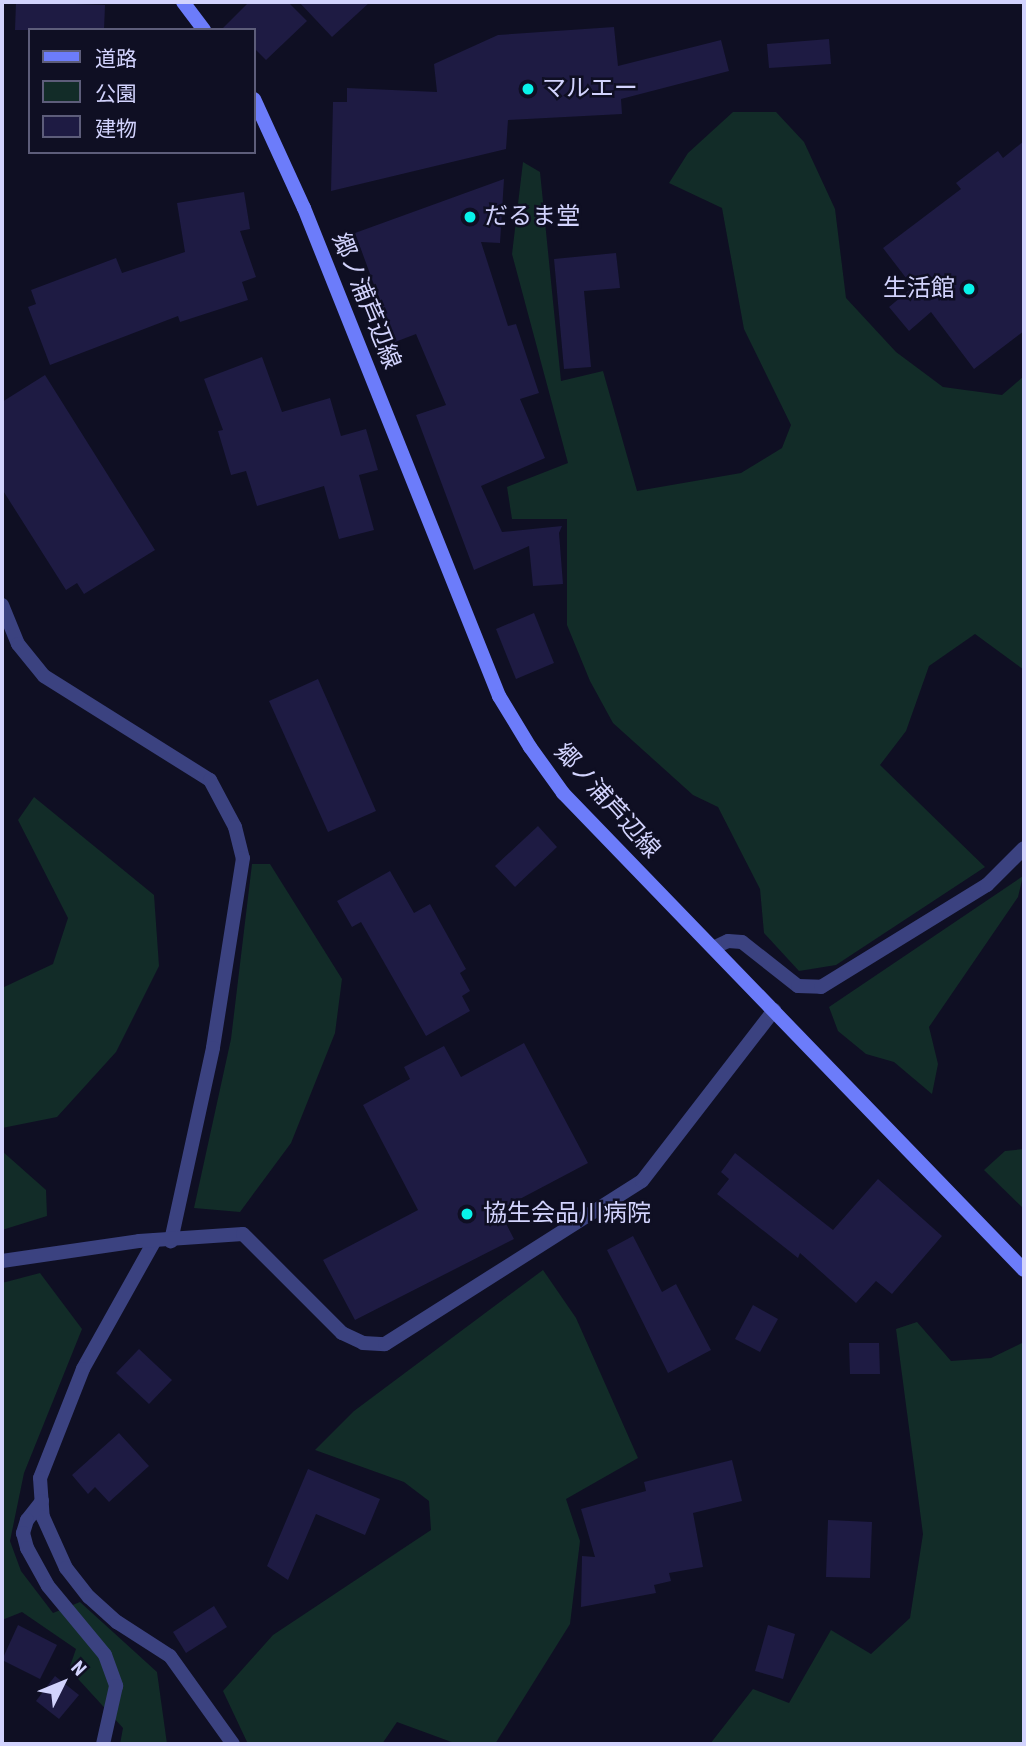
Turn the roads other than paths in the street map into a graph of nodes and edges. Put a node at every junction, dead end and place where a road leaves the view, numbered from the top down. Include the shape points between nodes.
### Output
1 (183, 2) edge
2 (202, 28) edge
3 (256, 103) edge
4 (2, 606) edge
5 (1024, 848) edge
6 (715, 947) junction
7 (774, 1010) junction
8 (155, 1240) junction
9 (171, 1241) junction
10 (2, 1261) edge
11 (1024, 1270) edge
12 (42, 1501) junction
13 (103, 1744) edge
14 (233, 1744) edge

1 - 2 main road
3 - 6 main road, 郷ノ浦芦辺線 via 304,208 499,696 563,793
4 - 9 street via 18,644 44,676 210,780 235,827 243,858 241,872 213,1048
5 - 6 street via 987,885 821,987 798,986 742,942 728,941
6 - 7 main road, 郷ノ浦芦辺線
7 - 9 street via 642,1181 385,1344 363,1343 342,1333 243,1234
7 - 11 main road, 郷ノ浦芦辺線
8 - 9 street
8 - 10 street
8 - 12 street via 83,1369 40,1478
12 - 13 street via 27,1520 23,1533 27,1548 48,1586 106,1655 116,1686
12 - 14 street via 43,1517 66,1568 117,1622 170,1656

